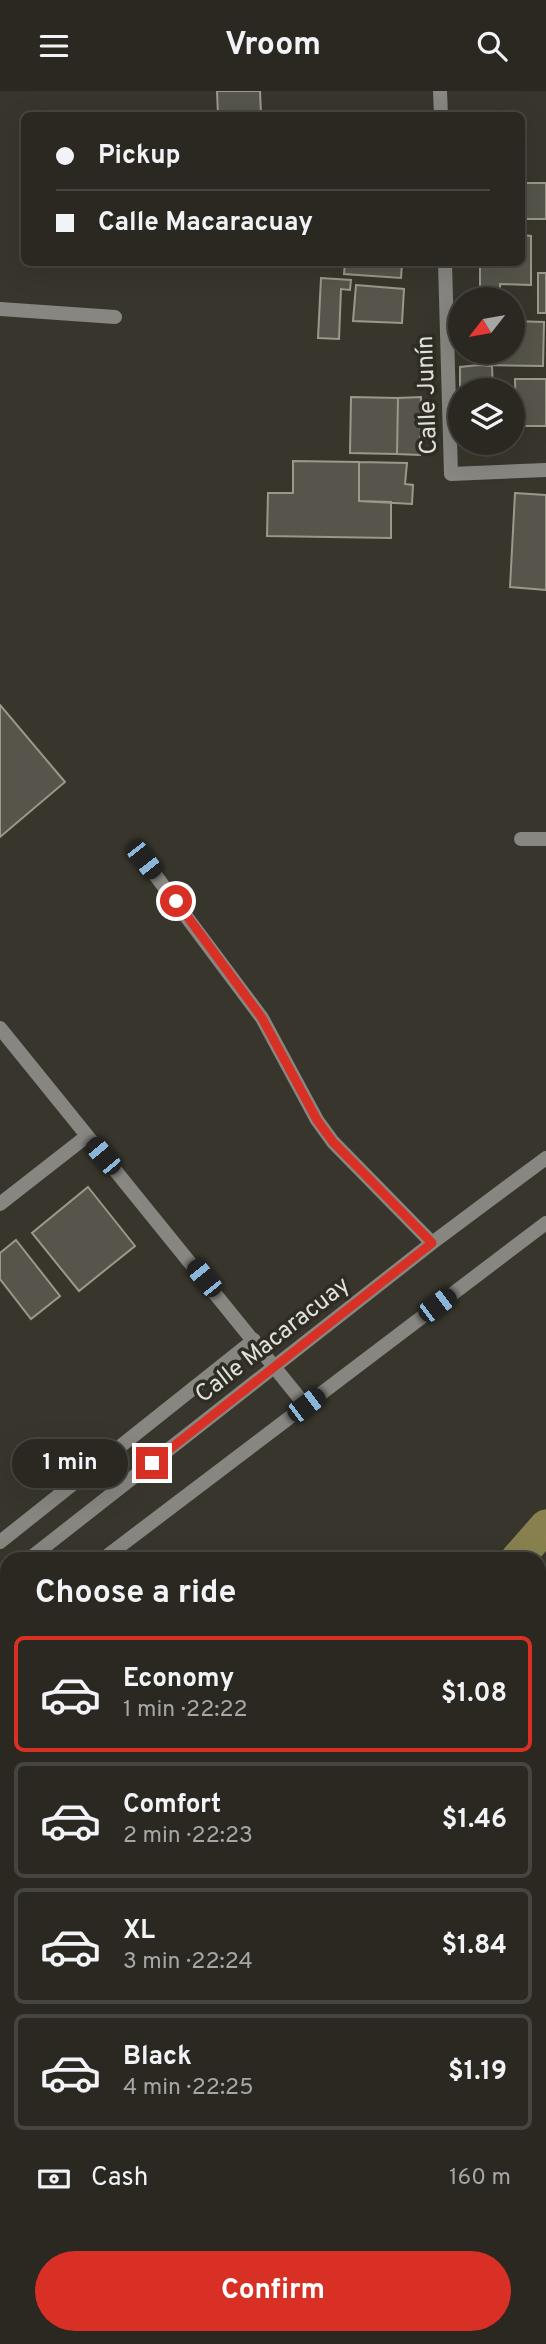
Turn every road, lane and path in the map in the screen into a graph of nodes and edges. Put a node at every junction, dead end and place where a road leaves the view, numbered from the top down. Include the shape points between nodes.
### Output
1 (440, 91) edge
2 (441, 112) edge
3 (445, 266) edge
4 (0, 309) edge
5 (114, 317) dead end
6 (546, 470) edge
7 (520, 839) dead end
8 (546, 839) edge
9 (144, 860) dead end
10 (0, 1028) edge
11 (87, 1136) junction
12 (546, 1159) edge
13 (0, 1204) edge
14 (546, 1223) edge
15 (432, 1243) junction
16 (254, 1340) junction
17 (275, 1366) junction
18 (306, 1405) junction
19 (0, 1542) edge
20 (38, 1552) edge
21 (112, 1552) edge

1 - 2 street
3 - 6 street, Calle Junín via 451,474
4 - 5 street
7 - 8 street
9 - 15 street via 262,1018 333,1142
10 - 11 street
11 - 13 street
11 - 16 street
12 - 15 street, Calle Macaracuay
14 - 18 street
15 - 17 street, Calle Macaracuay
16 - 17 street
16 - 19 street
17 - 18 street
17 - 20 street, Calle Macaracuay
18 - 21 street

